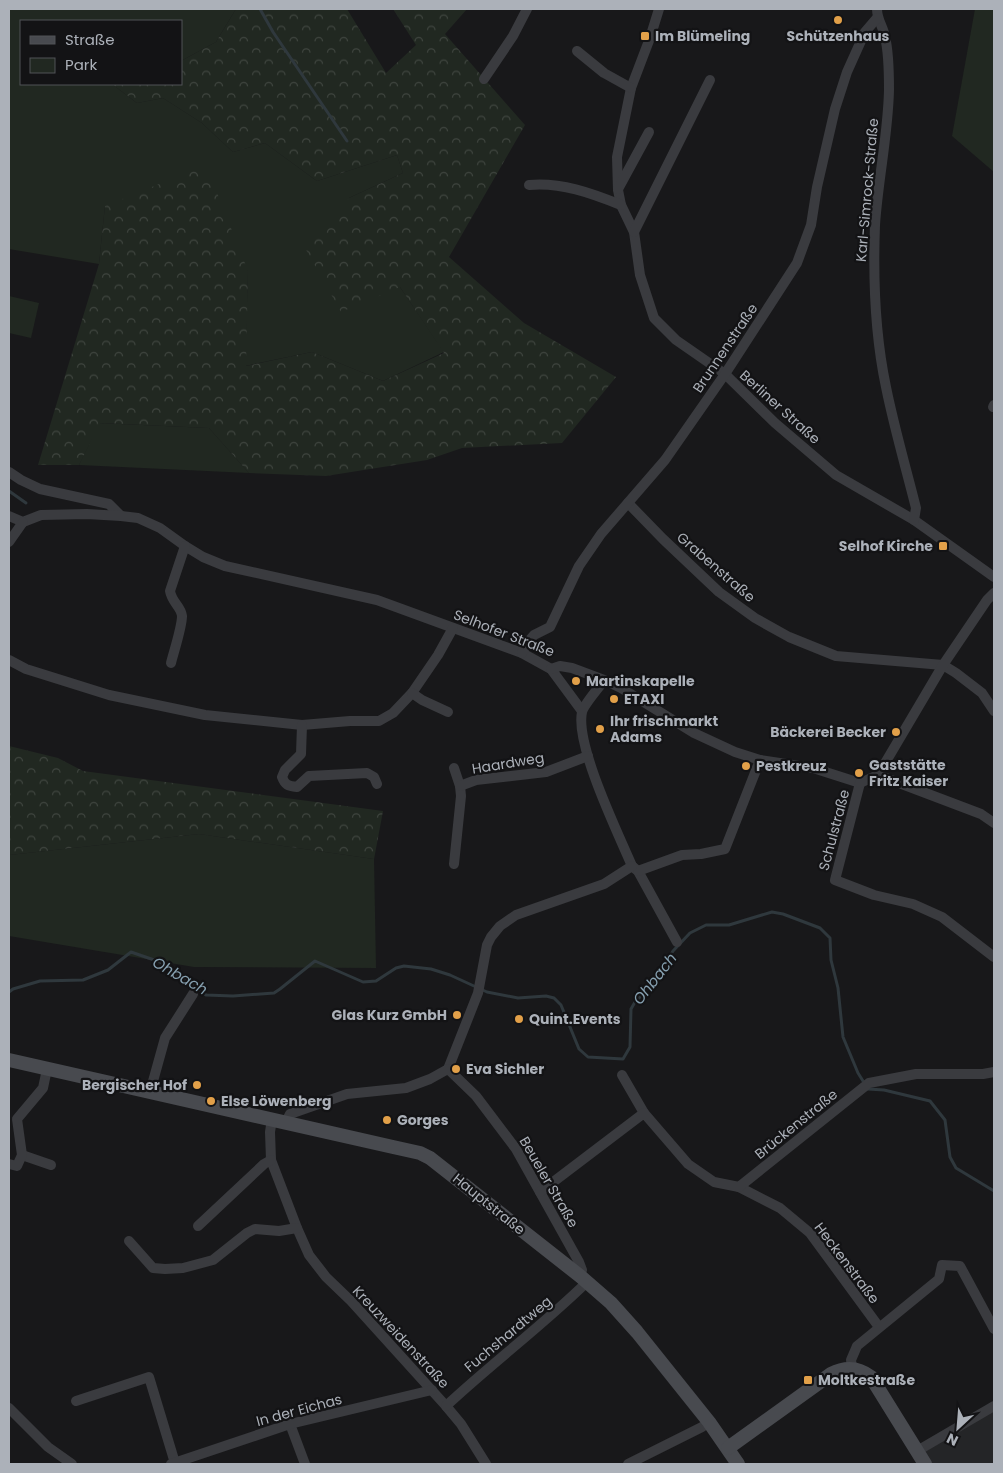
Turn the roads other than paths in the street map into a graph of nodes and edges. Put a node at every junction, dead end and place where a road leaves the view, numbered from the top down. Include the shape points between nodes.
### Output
1 (527, 9) edge
2 (659, 9) edge
3 (876, 14) edge
4 (577, 51) dead end
5 (484, 79) dead end
6 (710, 80) dead end
7 (630, 88) junction
8 (649, 132) dead end
9 (529, 185) dead end
10 (618, 190) junction
11 (621, 205) junction
12 (634, 232) junction
13 (724, 374) junction
14 (9, 472) edge
15 (628, 503) junction
16 (9, 516) edge
17 (121, 516) junction
18 (23, 522) junction
19 (916, 522) junction
20 (9, 542) edge
21 (184, 546) junction
22 (994, 577) edge
23 (994, 593) edge
24 (453, 628) junction
25 (522, 653) junction
26 (9, 660) edge
27 (171, 663) dead end
28 (943, 665) junction
29 (552, 670) junction
30 (604, 680) junction
31 (412, 693) junction
32 (582, 711) junction
33 (994, 711) edge
34 (448, 712) dead end
35 (302, 725) junction
36 (588, 756) junction
37 (760, 760) junction
38 (454, 768) dead end
39 (878, 775) junction
40 (860, 782) junction
41 (377, 784) dead end
42 (460, 786) junction
43 (994, 823) edge
44 (454, 864) dead end
45 (635, 868) junction
46 (677, 942) dead end
47 (994, 956) edge
48 (193, 994) dead end
49 (9, 1060) edge
50 (48, 1069) junction
51 (448, 1069) junction
52 (994, 1072) edge
53 (622, 1075) dead end
54 (150, 1092) junction
55 (644, 1113) junction
56 (279, 1121) junction
57 (22, 1155) junction
58 (271, 1160) junction
59 (9, 1164) edge
60 (51, 1165) dead end
61 (739, 1188) junction
62 (540, 1192) junction
63 (198, 1226) dead end
64 (297, 1228) junction
65 (129, 1241) dead end
66 (583, 1279) junction
67 (879, 1328) junction
68 (994, 1329) edge
69 (852, 1368) junction
70 (432, 1390) junction
71 (76, 1401) dead end
72 (446, 1406) junction
73 (994, 1406) edge
74 (9, 1408) edge
75 (710, 1422) junction
76 (290, 1424) junction
77 (728, 1448) junction
78 (916, 1451) junction
79 (72, 1464) edge
80 (173, 1464) edge
81 (305, 1464) edge
82 (486, 1464) edge
83 (628, 1464) edge
84 (738, 1464) edge
85 (925, 1464) edge

1 - 5 street
2 - 7 street
3 - 13 street, Brunnenstraße via 861,40 835,109 811,225 797,263
3 - 19 street, Karl-Simrock-Straße via 887,44 889,88 875,224 878,328 886,386 916,508
4 - 7 street via 604,73
6 - 12 street
7 - 10 street via 617,157
8 - 10 street
9 - 11 street via 569,187
10 - 11 street
11 - 12 street, Berliner Straße
12 - 13 street, Berliner Straße via 640,275 654,318 676,340
13 - 15 street, Brunnenstraße via 665,460
13 - 19 street, Berliner Straße via 836,475
14 - 17 street, Selhofer Straße via 40,489 109,504
15 - 25 street, Brunnenstraße via 579,566 550,627 534,635
15 - 28 street, Grabenstraße via 719,592 754,618 789,637 836,656
16 - 18 street
17 - 18 street via 42,515
17 - 21 street, Selhofer Straße via 138,518 160,528
18 - 20 street
19 - 22 street, Berliner Straße
21 - 24 street, Selhofer Straße via 225,566 376,600
21 - 27 street via 170,591 182,616
23 - 28 street
24 - 25 street, Selhofer Straße
24 - 31 street
25 - 29 street, Selhofer Straße
26 - 35 street via 26,669 158,707
28 - 33 street via 982,693
28 - 39 street
29 - 30 street, Selhofer Straße via 560,666 572,668
29 - 32 street
30 - 32 street
30 - 37 street, Selhofer Straße via 694,733
31 - 34 street
31 - 35 street via 393,714 379,721
32 - 36 street
35 - 41 street via 301,754 284,770 282,777 289,786 297,786 310,776 367,773
36 - 42 street, Haardweg via 546,772 476,780
36 - 45 street
37 - 40 street, Selhofer Straße via 798,765
37 - 45 street via 725,849 682,855
38 - 42 street, Haardweg
39 - 40 street, Schulstraße
39 - 43 street via 981,814
40 - 47 street, Schulstraße via 835,880 874,895 913,904 942,917
42 - 44 street, Haardweg
45 - 46 street
45 - 51 street via 604,884 516,915 500,926 487,945 479,989
48 - 54 street via 165,1038
49 - 50 main road, Hauptstraße
50 - 54 main road, Hauptstraße
50 - 57 street via 43,1088 17,1119
51 - 56 street via 406,1088 347,1094
51 - 62 street, Beueler Straße via 476,1096 516,1149
52 - 61 street, Brückenstraße via 916,1074 866,1086
53 - 55 street
54 - 56 main road, Hauptstraße
55 - 61 street via 688,1164 714,1182
55 - 62 street
56 - 58 street, Kreuzweidenstraße via 270,1132
56 - 66 main road, Hauptstraße via 430,1158
57 - 59 street via 17,1166
57 - 60 street
58 - 63 street
58 - 64 street, Kreuzweidenstraße
61 - 67 street, Heckenstraße via 780,1208 810,1232
62 - 66 street, Beueler Straße via 579,1262
64 - 65 street via 255,1230 213,1260 183,1268 153,1268
64 - 70 street, Kreuzweidenstraße via 309,1255 326,1277
66 - 72 street, Fuchshardtweg via 563,1306
66 - 75 main road, Hauptstraße via 621,1314
67 - 68 street via 939,1279 942,1265 960,1266
67 - 69 street via 857,1346 851,1360
69 - 77 main road via 831,1374
69 - 78 main road via 871,1378
70 - 72 street, Kreuzweidenstraße
70 - 76 street, In der Eichas
71 - 80 street, In der Eichas via 149,1377
72 - 82 street, Kreuzweidenstraße
73 - 78 street
74 - 79 street
75 - 77 main road, Hauptstraße
75 - 83 street
76 - 80 street, In der Eichas
76 - 81 street
77 - 84 main road, Hauptstraße
78 - 85 main road

